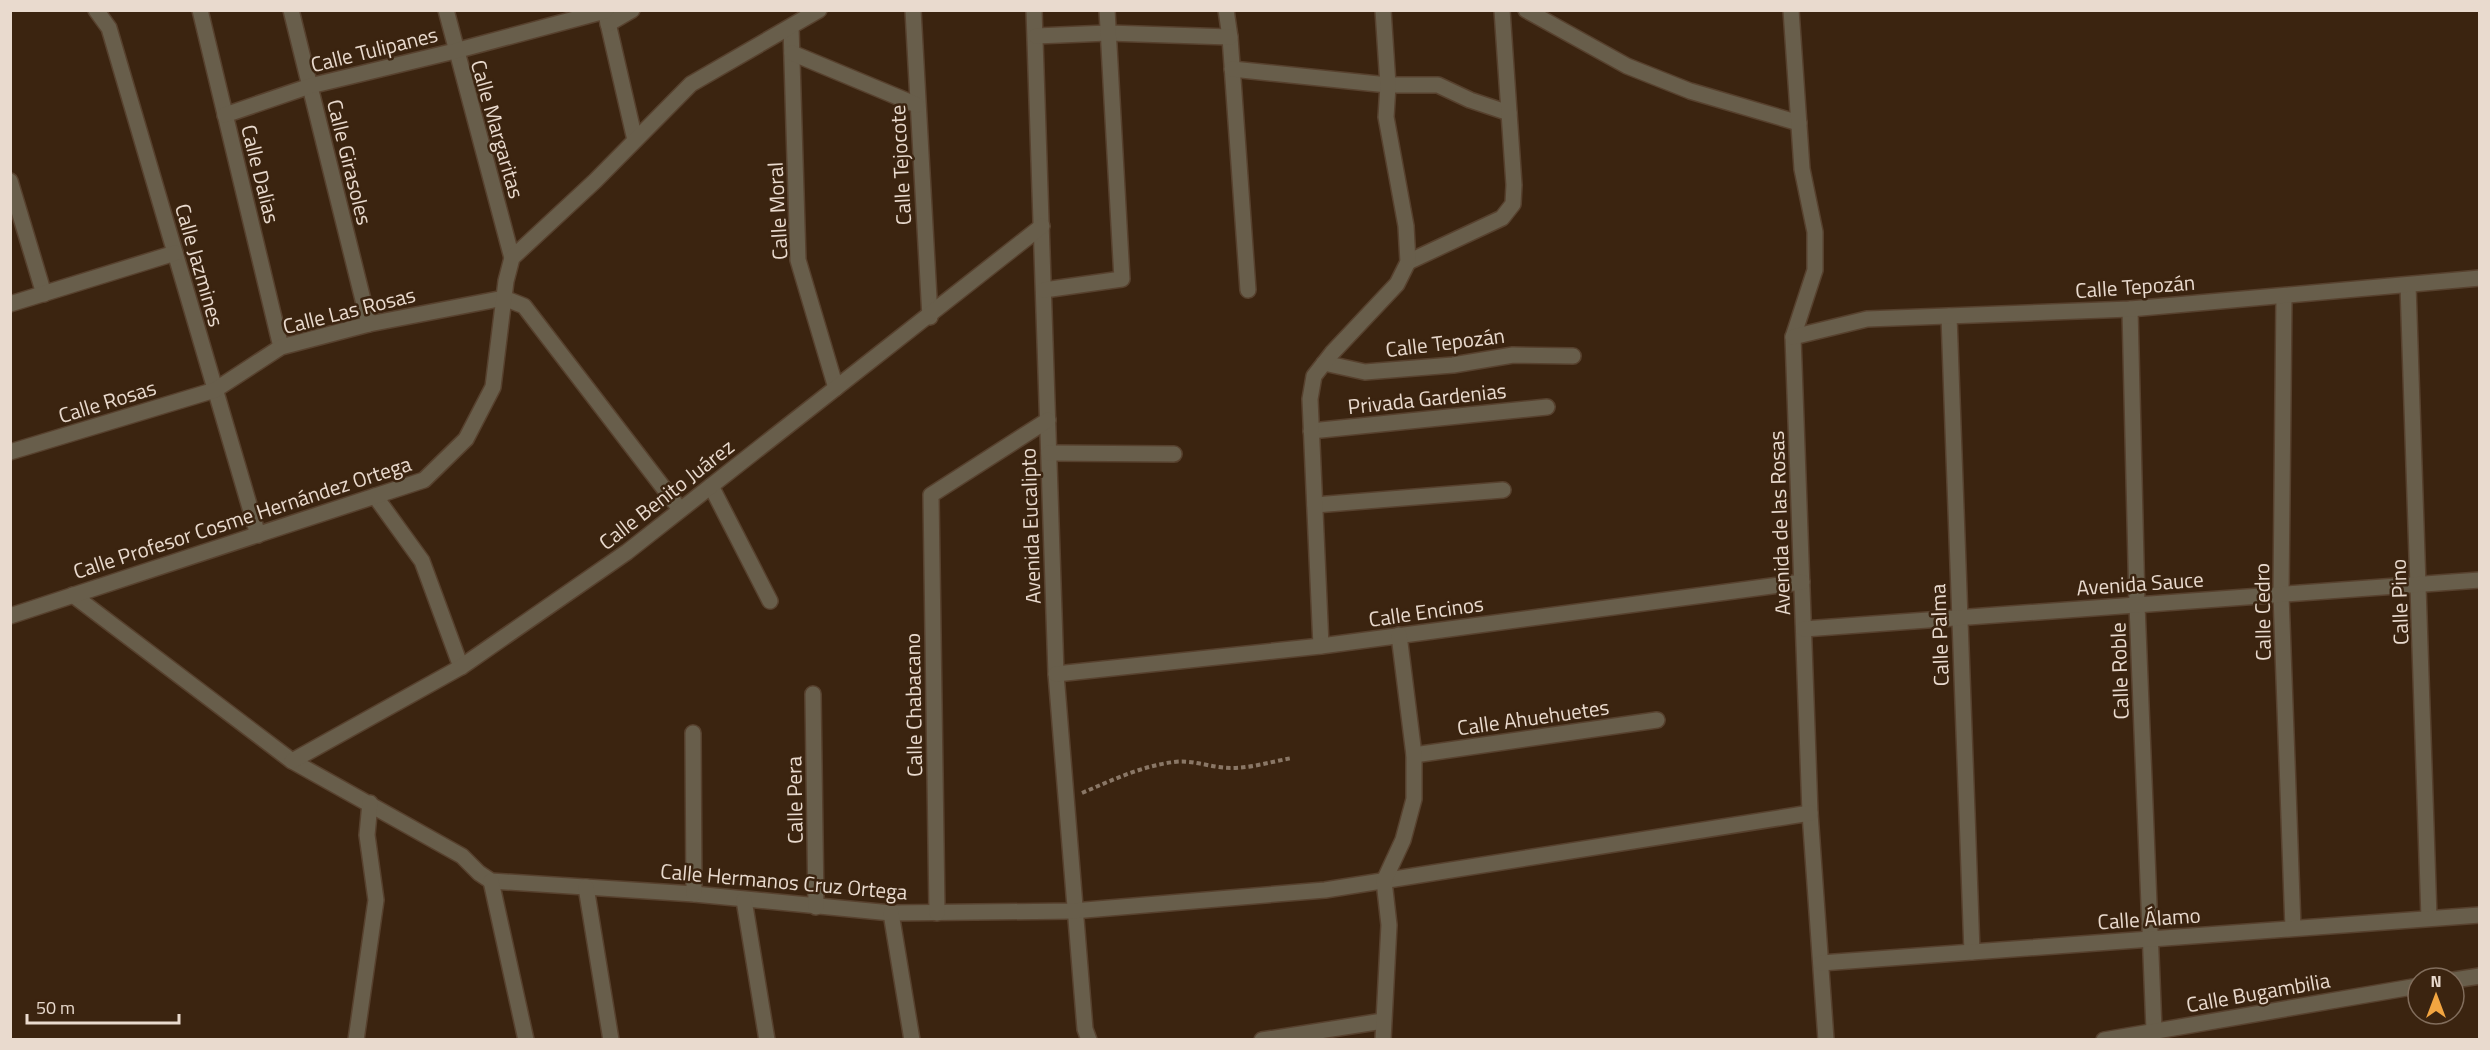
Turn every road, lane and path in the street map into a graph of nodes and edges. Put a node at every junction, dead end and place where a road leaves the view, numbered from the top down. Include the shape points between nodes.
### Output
1 (96, 10) edge
2 (200, 10) edge
3 (291, 10) edge
4 (446, 10) edge
5 (632, 10) edge
6 (819, 10) edge
7 (913, 10) edge
8 (1034, 10) edge
9 (1107, 10) edge
10 (1226, 10) edge
11 (1383, 10) edge
12 (1502, 10) edge
13 (1526, 10) edge
14 (1791, 10) edge
15 (606, 15) edge
16 (791, 27) junction
17 (1108, 33) junction
18 (1036, 36) junction
19 (1230, 37) junction
20 (455, 51) junction
21 (792, 53) junction
22 (1232, 69) junction
23 (1388, 85) junction
24 (310, 86) junction
25 (917, 105) junction
26 (1509, 113) junction
27 (225, 115) junction
28 (1799, 123) junction
29 (635, 140) junction
30 (10, 181) edge
31 (1042, 226) junction
32 (175, 253) junction
33 (512, 258) junction
34 (1408, 262) junction
35 (2480, 278) edge
36 (2408, 285) junction
37 (1044, 290) junction
38 (1248, 290) dead end
39 (44, 294) junction
40 (2284, 296) junction
41 (504, 298) junction
42 (10, 304) edge
43 (2130, 309) junction
44 (1949, 316) junction
45 (930, 317) junction
46 (369, 324) junction
47 (1793, 337) junction
48 (281, 347) junction
49 (1573, 356) dead end
50 (1324, 363) junction
51 (836, 388) junction
52 (215, 390) junction
53 (1546, 407) dead end
54 (1048, 420) junction
55 (1311, 431) junction
56 (10, 452) edge
57 (1049, 453) junction
58 (1174, 454) dead end
59 (711, 486) junction
60 (1503, 490) dead end
61 (375, 496) junction
62 (1315, 505) junction
63 (680, 508) junction
64 (258, 535) junction
65 (2480, 580) edge
66 (1802, 582) junction
67 (2419, 585) junction
68 (73, 595) junction
69 (2281, 595) junction
70 (770, 601) dead end
71 (2137, 605) junction
72 (10, 616) edge
73 (1959, 616) junction
74 (1804, 629) junction
75 (1400, 635) junction
76 (1321, 646) junction
77 (461, 667) junction
78 (1056, 674) junction
79 (813, 694) dead end
80 (1657, 720) dead end
81 (693, 733) dead end
82 (1414, 755) junction
83 (1292, 758) dead end
84 (292, 761) junction
85 (1065, 801) junction
86 (370, 803) junction
87 (1810, 813) junction
88 (1384, 880) junction
89 (491, 881) junction
90 (586, 887) junction
91 (694, 894) junction
92 (744, 900) junction
93 (816, 907) junction
94 (1073, 911) junction
95 (891, 914) junction
96 (937, 914) junction
97 (2480, 915) edge
98 (2429, 918) junction
99 (2293, 928) junction
100 (2151, 938) junction
101 (1972, 952) junction
102 (1821, 963) junction
103 (2406, 988) edge
104 (1383, 1021) junction
105 (2154, 1030) junction
106 (2129, 1037) edge
107 (1263, 1039) edge
108 (356, 1040) edge
109 (526, 1040) edge
110 (611, 1040) edge
111 (767, 1040) edge
112 (912, 1040) edge
113 (1089, 1040) edge
114 (1383, 1040) edge
115 (1826, 1040) edge
116 (2104, 1040) edge

1 - 32 street, Calle Jazmines via 109,28
2 - 27 street, Calle Dalias
3 - 24 street, Calle Girasoles
4 - 20 street, Calle Margaritas
5 - 15 street, Calle Tulipanes
6 - 16 street
7 - 25 street, Calle Tejocote
8 - 18 street, Avenida Eucalipto
9 - 17 street
10 - 19 street
11 - 23 street
12 - 26 street
13 - 28 street via 1627,66 1689,91
14 - 28 street, Avenida de las Rosas
15 - 20 street, Calle Tulipanes
15 - 29 street
16 - 21 street, Calle Moral
16 - 29 street via 691,84
17 - 18 street
17 - 19 street
17 - 37 street via 1122,279
18 - 31 street, Avenida Eucalipto
19 - 22 street
20 - 24 street, Calle Tulipanes
20 - 33 street, Calle Margaritas
21 - 25 street
21 - 51 street, Calle Moral via 798,260
22 - 23 street
22 - 38 street
23 - 26 street via 1438,85
23 - 34 street via 1386,117 1406,226
24 - 27 street, Calle Tulipanes
24 - 46 street, Calle Girasoles
25 - 45 street, Calle Tejocote
26 - 34 street via 1513,204 1502,218
27 - 48 street, Calle Dalias
28 - 47 street, Avenida de las Rosas via 1802,169 1815,232 1815,270
29 - 33 street
30 - 39 street
31 - 37 street, Avenida Eucalipto
31 - 45 street, Calle Benito Juárez
32 - 39 street
32 - 52 street, Calle Jazmines
33 - 41 street, Calle Profesor Cosme Hernández Ortega
34 - 50 street via 1397,284
35 - 36 street, Calle Tepozán
36 - 40 street, Calle Tepozán
36 - 67 street, Calle Pino
37 - 54 street, Avenida Eucalipto
39 - 42 street
40 - 43 street, Calle Tepozán
40 - 69 street, Calle Cedro
41 - 46 street, Calle Las Rosas
41 - 61 street, Calle Profesor Cosme Hernández Ortega via 493,387 466,439 424,480
41 - 63 street via 524,306
43 - 44 street, Calle Tepozán
43 - 71 street, Calle Roble
44 - 47 street, Calle Tepozán via 1868,319
44 - 73 street, Calle Palma
45 - 51 street, Calle Benito Juárez
46 - 48 street, Calle Las Rosas
47 - 66 street, Avenida de las Rosas
48 - 52 street, Calle Las Rosas
49 - 50 street, Calle Tepozán via 1513,355 1454,365 1365,372
50 - 55 street via 1314,376
51 - 59 street, Calle Benito Juárez
52 - 56 street, Calle Rosas
52 - 64 street, Calle Jazmines
53 - 55 street, Privada Gardenias
54 - 57 street, Avenida Eucalipto
54 - 96 street, Calle Chabacano via 931,495
55 - 62 street
57 - 58 street
57 - 78 street, Avenida Eucalipto
59 - 63 street, Calle Benito Juárez
59 - 70 street
60 - 62 street
61 - 64 street, Calle Profesor Cosme Hernández Ortega
61 - 77 street via 422,561
62 - 76 street
63 - 77 street, Calle Benito Juárez via 627,552
64 - 68 street, Calle Profesor Cosme Hernández Ortega
65 - 67 street, Avenida Sauce
66 - 74 street, Avenida de las Rosas
66 - 75 street, Calle Encinos
67 - 69 street, Avenida Sauce
67 - 98 street, Calle Pino
68 - 72 street, Calle Profesor Cosme Hernández Ortega
68 - 84 street
69 - 71 street, Avenida Sauce
69 - 99 street, Calle Cedro
71 - 73 street, Avenida Sauce
71 - 100 street, Calle Roble
73 - 74 street, Avenida Sauce
73 - 101 street, Calle Palma
74 - 87 street, Avenida de las Rosas
75 - 76 street, Calle Encinos
75 - 82 street
76 - 78 street, Calle Encinos
77 - 84 street, Calle Benito Juárez
78 - 85 street, Avenida Eucalipto
79 - 93 street, Calle Pera
80 - 82 street, Calle Ahuehuetes
81 - 91 street
82 - 88 street via 1414,799 1403,840
83 - 85 path via 1244,767 1219,768 1199,761 1146,767
84 - 86 street
85 - 94 street, Avenida Eucalipto
86 - 89 street via 462,856
86 - 108 street via 368,835 376,900
87 - 88 street, Calle Hermanos Cruz Ortega
87 - 102 street, Avenida de las Rosas
88 - 94 street, Calle Hermanos Cruz Ortega via 1325,890
88 - 104 street via 1389,925
89 - 90 street, Calle Hermanos Cruz Ortega
89 - 109 street
90 - 91 street, Calle Hermanos Cruz Ortega
90 - 110 street
91 - 92 street, Calle Hermanos Cruz Ortega
92 - 93 street, Calle Hermanos Cruz Ortega
92 - 111 street
93 - 95 street, Calle Hermanos Cruz Ortega
94 - 96 street, Calle Hermanos Cruz Ortega
94 - 113 street, Avenida Eucalipto
95 - 96 street, Calle Hermanos Cruz Ortega
95 - 112 street
97 - 98 street, Calle Álamo
98 - 99 street, Calle Álamo
99 - 100 street, Calle Álamo
100 - 101 street, Calle Álamo
100 - 105 street, Calle Roble
101 - 102 street, Calle Álamo
102 - 115 street, Avenida de las Rosas
103 - 105 street, Calle Bugambilia
104 - 107 street
104 - 114 street
105 - 106 street, Calle Bugambilia
106 - 116 street, Calle Bugambilia

